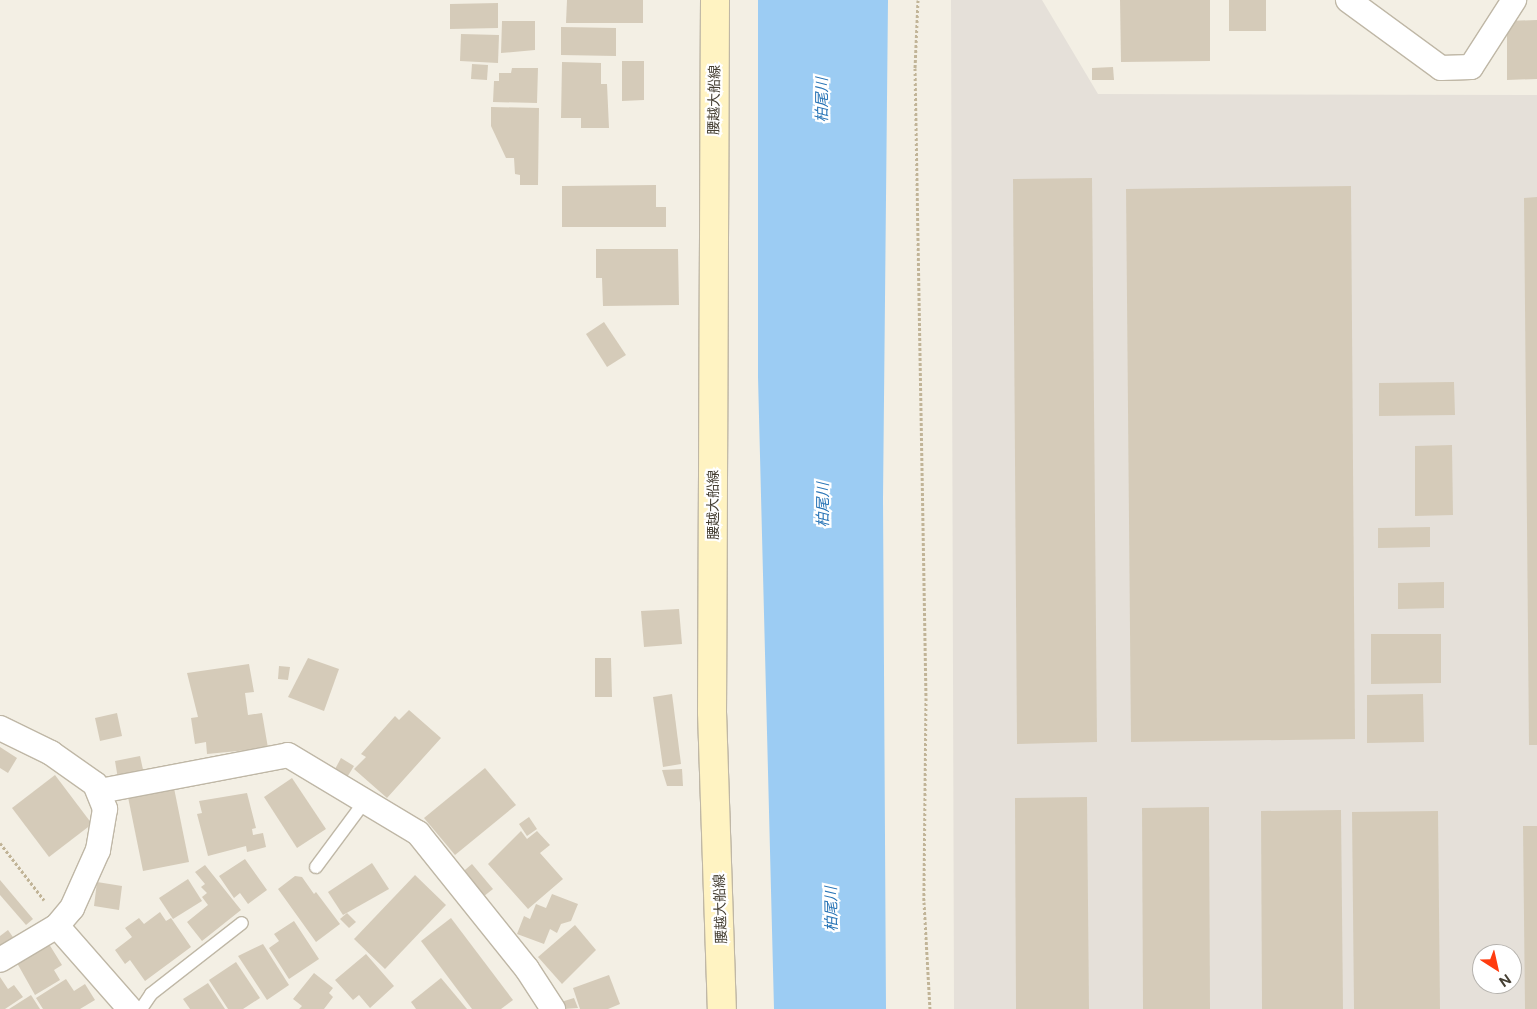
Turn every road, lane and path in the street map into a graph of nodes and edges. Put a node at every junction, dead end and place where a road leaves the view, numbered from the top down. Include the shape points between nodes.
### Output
1 (715, 0) edge
2 (918, 0) edge
3 (1348, 0) edge
4 (1514, 0) edge
5 (0, 728) edge
6 (100, 790) junction
7 (365, 801) junction
8 (0, 843) edge
9 (316, 867) dead end
10 (242, 923) dead end
11 (59, 924) junction
12 (0, 960) edge
13 (130, 1009) edge
14 (141, 1009) edge
15 (553, 1009) edge
16 (722, 1009) edge
17 (930, 1009) edge

1 - 16 main road, 腰越大船線 via 712,712
2 - 17 path via 915,88 926,698 924,902
3 - 4 street via 1441,68 1471,66
5 - 6 street via 51,753
6 - 7 street via 288,755
6 - 11 street via 105,810 98,850 80,894
7 - 9 lane
7 - 15 street via 418,833 527,969
8 - 11 path
10 - 14 lane via 151,994
11 - 12 street
11 - 13 street

